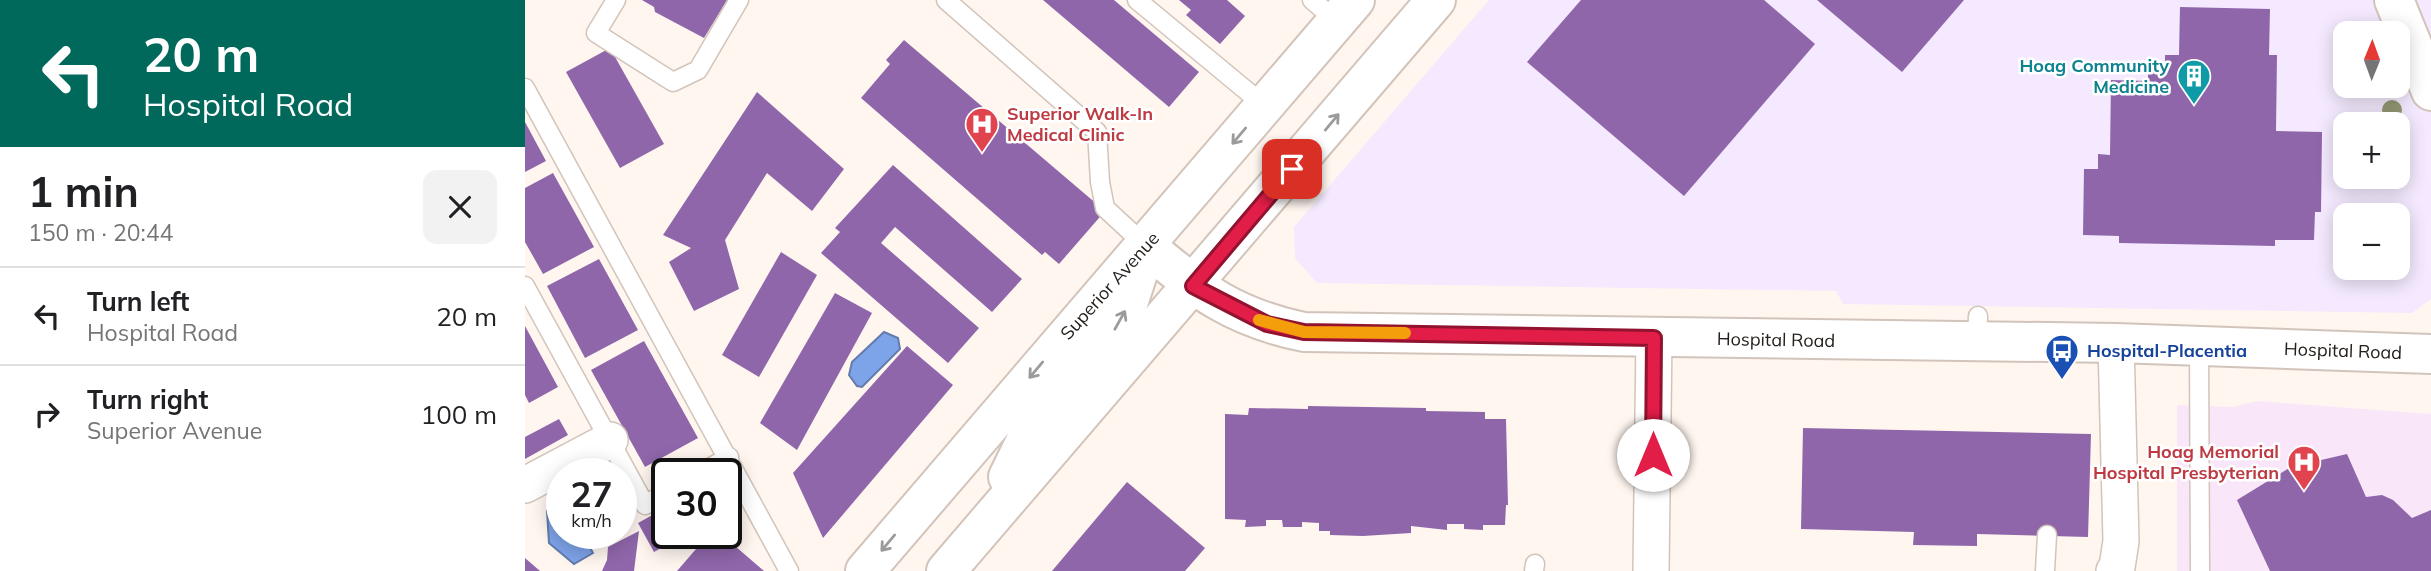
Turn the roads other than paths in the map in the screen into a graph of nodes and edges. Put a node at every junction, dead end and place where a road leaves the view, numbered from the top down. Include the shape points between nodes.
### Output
1 (616, 0) edge
2 (739, 0) edge
3 (946, 0) edge
4 (1137, 0) edge
5 (1436, 0) edge
6 (2394, 0) edge
7 (1334, 7) edge
8 (2428, 78) edge
9 (525, 88) edge
10 (1265, 106) junction
11 (1146, 246) junction
12 (525, 286) edge
13 (1193, 286) junction
14 (1654, 338) junction
15 (2116, 343) junction
16 (2199, 347) junction
17 (2431, 354) edge
18 (610, 440) junction
19 (729, 457) joint
20 (525, 485) edge
21 (651, 501) edge
22 (991, 519) junction
23 (2047, 535) dead end
24 (789, 571) edge
25 (865, 571) edge
26 (946, 571) edge
27 (1651, 571) edge
28 (2045, 571) edge
29 (2114, 571) edge
30 (2200, 571) edge

1 - 2 lane via 596,33 673,82 698,70
3 - 11 lane via 1097,132 1105,208
4 - 10 lane
13 -> 5 main road
6 - 8 main road
7 - 10 main road, Superior Avenue
9 - 19 lane
10 -> 11 main road, Superior Avenue
11 - 13 main road, Hospital Road
22 -> 11 main road via 1016,458 1048,405 1122,322
11 -> 25 main road, Superior Avenue
12 - 18 lane
13 - 14 main road, Hospital Road via 1267,324 1304,332
13 - 22 main road
14 - 15 main road, Hospital Road via 1978,329
14 - 27 street
15 - 16 main road, Hospital Road
15 - 29 street via 2120,541
16 - 17 main road, Hospital Road
16 - 30 lane
18 - 20 street
18 - 21 lane via 645,505
19 - 24 lane
22 - 26 main road
23 - 28 lane

